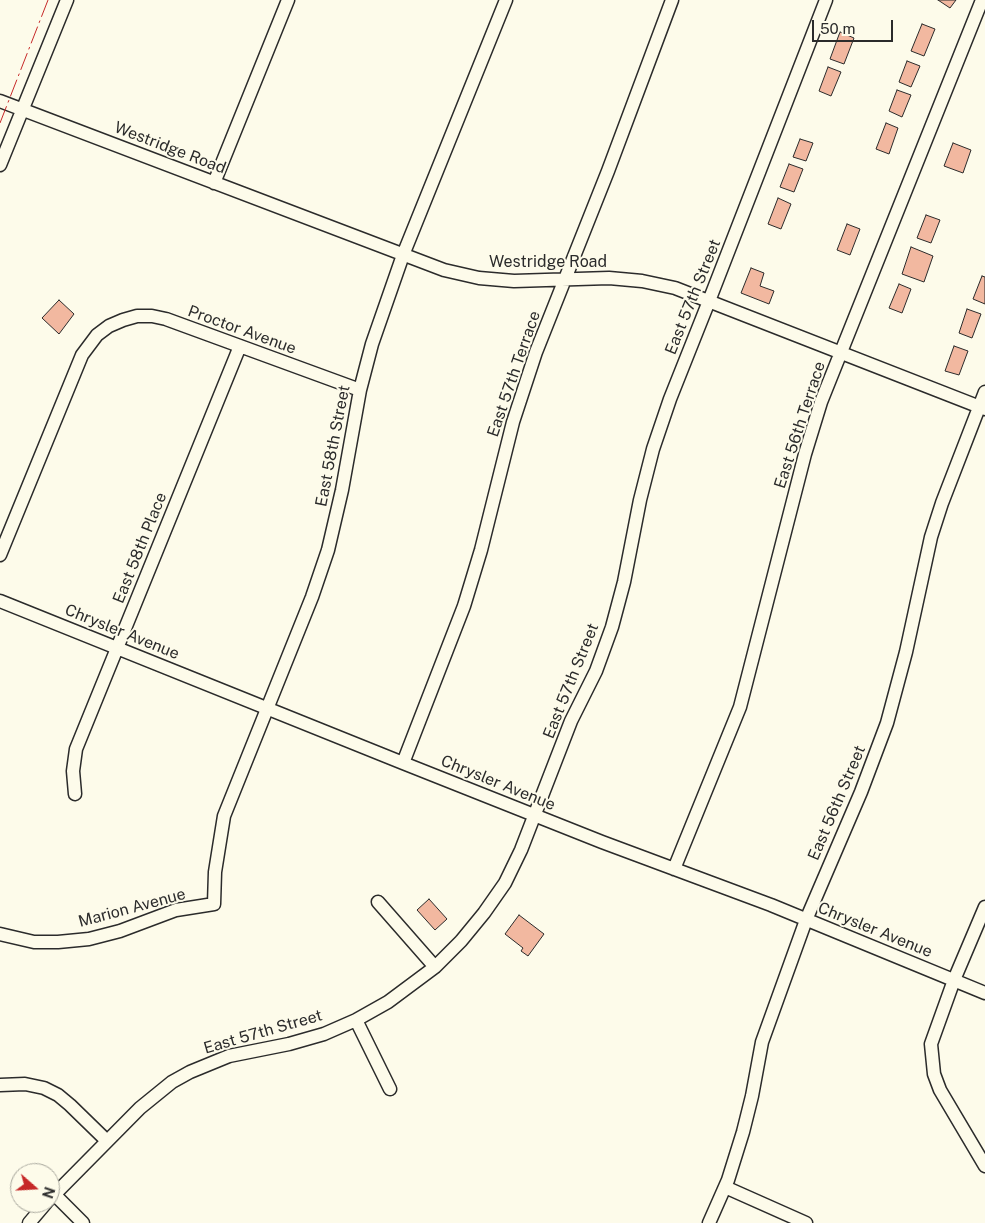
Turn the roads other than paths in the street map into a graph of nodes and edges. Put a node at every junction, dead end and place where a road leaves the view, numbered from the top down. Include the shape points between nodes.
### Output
1 (66, 0) edge
2 (288, 0) edge
3 (506, 0) edge
4 (672, 0) edge
5 (826, 0) edge
6 (982, 0) edge
7 (0, 101) edge
8 (22, 110) junction
9 (0, 165) edge
10 (214, 183) junction
11 (402, 255) junction
12 (565, 280) junction
13 (709, 301) junction
14 (240, 346) junction
15 (842, 353) junction
16 (360, 390) junction
17 (985, 392) edge
18 (982, 407) edge
19 (0, 555) edge
20 (0, 601) edge
21 (117, 648) junction
22 (268, 709) junction
23 (403, 763) junction
24 (76, 794) dead end
25 (535, 816) junction
26 (674, 869) junction
27 (378, 902) dead end
28 (214, 904) joint
29 (985, 907) edge
30 (806, 920) junction
31 (0, 934) edge
32 (435, 967) junction
33 (954, 980) junction
34 (985, 993) edge
35 (356, 1020) junction
36 (0, 1084) edge
37 (390, 1090) dead end
38 (107, 1141) junction
39 (985, 1166) edge
40 (725, 1187) junction
41 (60, 1189) edge
42 (60, 1206) edge
43 (83, 1223) edge
44 (709, 1223) edge
45 (806, 1223) edge

1 - 8 street
2 - 10 street
3 - 11 street, East 58th Street
4 - 12 street, East 57th Terrace
5 - 13 street, East 57th Street
6 - 15 street, East 56th Terrace
7 - 8 street, Westridge Road
8 - 9 street
8 - 10 street, Westridge Road
10 - 11 street, Westridge Road
11 - 12 street, Westridge Road via 479,278
11 - 16 street, East 58th Street
12 - 13 street, Westridge Road via 609,278 642,281
12 - 23 street, East 57th Terrace via 513,422 464,606
13 - 15 street, Westridge Road
13 - 25 street, East 57th Street via 653,449 612,627 596,671 571,721
14 - 16 street, Proctor Avenue
14 - 19 street, Proctor Avenue via 152,316 122,320 97,335 82,355
14 - 21 street, East 58th Place
15 - 18 street, Westridge Road
15 - 26 street, East 56th Terrace via 804,454 740,706
16 - 22 street, East 58th Street via 328,550
17 - 18 street, East 56th Street
18 - 30 street, East 56th Street via 942,502 931,537 888,722 862,792
20 - 21 street, Chrysler Avenue
21 - 22 street, Chrysler Avenue
21 - 24 street, East 58th Place via 76,749 73,771
22 - 23 street, Chrysler Avenue
22 - 28 street, East 58th Street via 224,816 215,872
23 - 25 street, Chrysler Avenue
25 - 26 street, Chrysler Avenue
25 - 32 street, East 57th Street via 504,883 461,942
26 - 30 street, Chrysler Avenue
27 - 32 street
28 - 31 street, Marion Avenue via 176,910 90,939 34,942
29 - 33 street
30 - 33 street, Chrysler Avenue
30 - 40 street, East 56th Street via 762,1042 743,1132
32 - 35 street, East 57th Street via 388,1002
33 - 34 street, Chrysler Avenue
33 - 39 street via 931,1044 934,1074 940,1090
35 - 37 street
35 - 38 street, East 57th Street via 324,1034 229,1056 190,1072 155,1094
36 - 38 street via 25,1084 58,1095
38 - 41 street
40 - 44 street, East 56th Street
40 - 45 street
42 - 43 street

